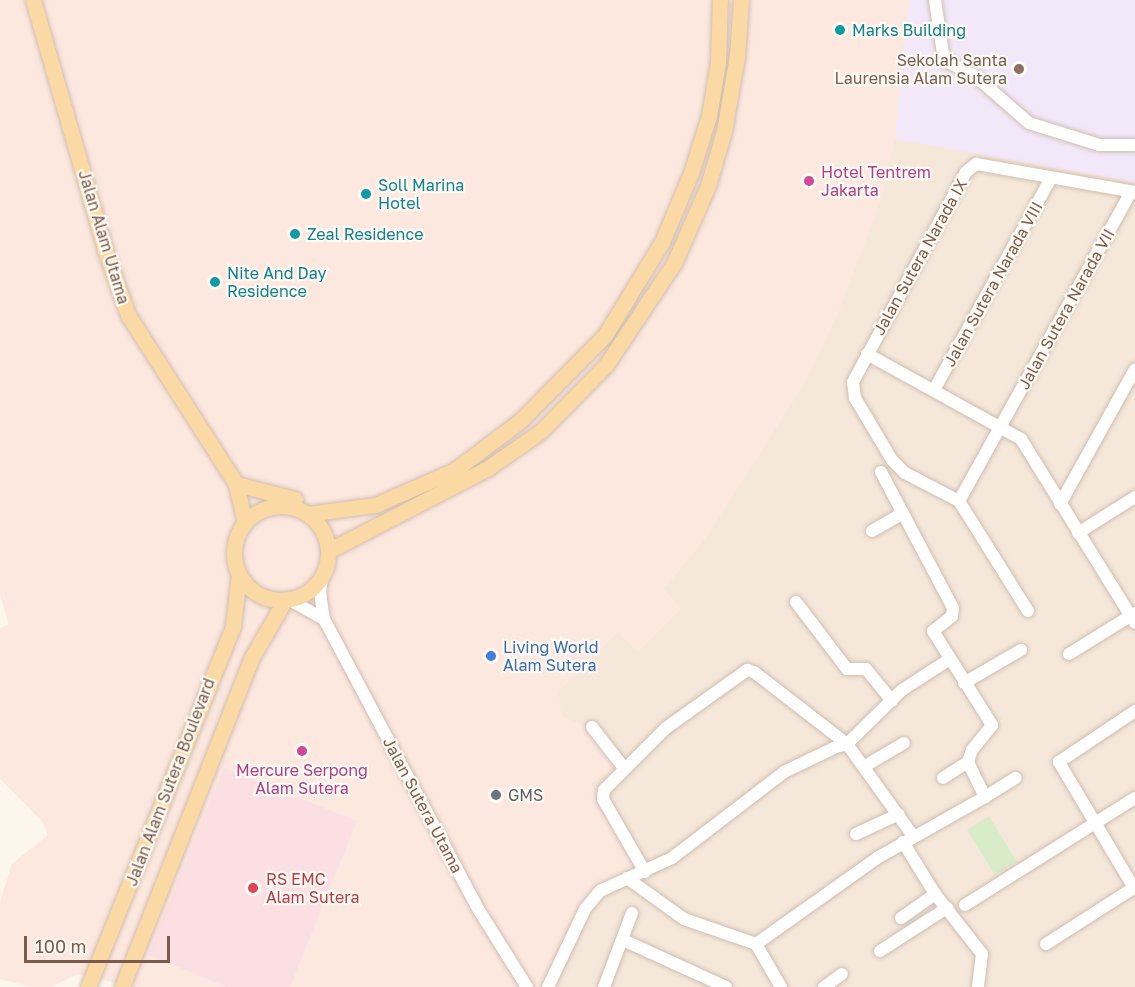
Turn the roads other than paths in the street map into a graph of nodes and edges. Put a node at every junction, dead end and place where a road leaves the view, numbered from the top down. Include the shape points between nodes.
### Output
1 (33, 0) edge
2 (720, 0) edge
3 (741, 0) edge
4 (934, 0) edge
5 (1135, 145) edge
6 (1051, 178) junction
7 (1133, 192) edge
8 (867, 354) junction
9 (1135, 369) edge
10 (934, 390) junction
11 (1002, 427) junction
12 (881, 472) dead end
13 (236, 484) junction
14 (1135, 497) edge
15 (959, 501) junction
16 (1060, 504) junction
17 (340, 512) junction
18 (308, 514) junction
19 (900, 515) junction
20 (245, 522) junction
21 (872, 531) dead end
22 (1078, 534) junction
23 (328, 550) junction
24 (324, 573) junction
25 (238, 574) junction
26 (286, 599) junction
27 (796, 602) dead end
28 (1028, 611) dead end
29 (1134, 618) edge
30 (324, 619) junction
31 (1022, 650) dead end
32 (1069, 654) dead end
33 (950, 659) junction
34 (964, 683) junction
35 (892, 701) junction
36 (1135, 711) edge
37 (592, 727) dead end
38 (904, 743) dead end
39 (847, 744) junction
40 (968, 762) junction
41 (865, 766) junction
42 (624, 768) junction
43 (1015, 777) dead end
44 (943, 778) dead end
45 (985, 797) junction
46 (1135, 798) edge
47 (899, 814) junction
48 (1094, 824) junction
49 (856, 834) dead end
50 (908, 839) junction
51 (645, 872) junction
52 (627, 878) junction
53 (1135, 887) edge
54 (935, 894) junction
55 (965, 905) dead end
56 (947, 908) junction
57 (632, 913) dead end
58 (901, 918) dead end
59 (623, 940) junction
60 (756, 944) junction
61 (1046, 944) dead end
62 (880, 951) dead end
63 (842, 974) dead end
64 (88, 987) edge
65 (122, 987) edge
66 (527, 987) edge
67 (548, 987) edge
68 (604, 987) edge
69 (726, 987) edge
70 (781, 987) edge
71 (824, 987) edge
72 (978, 987) edge

1 - 13 main road, Jalan Alam Utama via 105,250 128,315
2 - 17 main road via 714,84 691,173 662,242 605,335 521,420 455,470 375,505
3 - 23 main road via 734,78 708,186 674,263 606,365 541,431 488,468
4 - 5 street via 944,60 974,75 1029,123 1099,145
6 - 7 street
6 - 8 street, Jalan Sutera Narada IX via 976,164 966,172
6 - 10 street, Jalan Sutera Narada VIII
7 - 11 street, Jalan Sutera Narada VII
8 - 10 street
8 - 15 street, Jalan Sutera Narada IX via 852,390 892,460 905,473
9 - 16 street
10 - 11 street
11 - 15 street, Jalan Sutera Narada VII
11 - 16 street via 1021,439
12 - 19 street
13 - 17 main road
13 - 20 main road, Jalan Alam Utama
14 - 22 street
15 - 28 street
16 - 22 street
17 - 18 main road
18 - 20 main road via 296,508 275,506
18 - 23 main road via 322,530
19 - 21 street
19 - 33 street via 952,609 952,616 933,631
20 - 25 main road via 234,547
22 - 29 street
23 - 24 main road
24 - 26 main road via 309,590
24 - 30 street, Jalan Sutera Utama via 320,592
25 - 26 main road via 258,594
25 - 64 main road, Jalan Alam Sutera Boulevard via 233,626
26 - 30 street
26 - 65 main road, Jalan Alam Sutera Boulevard via 252,657
27 - 35 street via 847,669 866,669
29 - 32 street
30 - 66 street, Jalan Sutera Utama via 480,912
31 - 34 street
33 - 34 street
33 - 35 street
34 - 40 street via 992,725 972,750
35 - 39 street
36 - 48 street via 1059,762
37 - 42 street
38 - 41 street
39 - 41 street
39 - 42 street via 747,670 666,728
39 - 51 street via 793,767 672,858
40 - 44 street
40 - 45 street
41 - 47 street
42 - 51 street via 604,790 603,799
43 - 45 street
45 - 50 street via 934,829
46 - 48 street
47 - 49 street
47 - 50 street
48 - 53 street
48 - 55 street
50 - 54 street
50 - 60 street
51 - 52 street
52 - 60 street via 684,919
52 - 67 street via 591,899
53 - 61 street
54 - 56 street
54 - 58 street
56 - 62 street
56 - 72 street via 982,954
57 - 59 street
59 - 68 street
59 - 69 street
60 - 70 street
63 - 71 street

